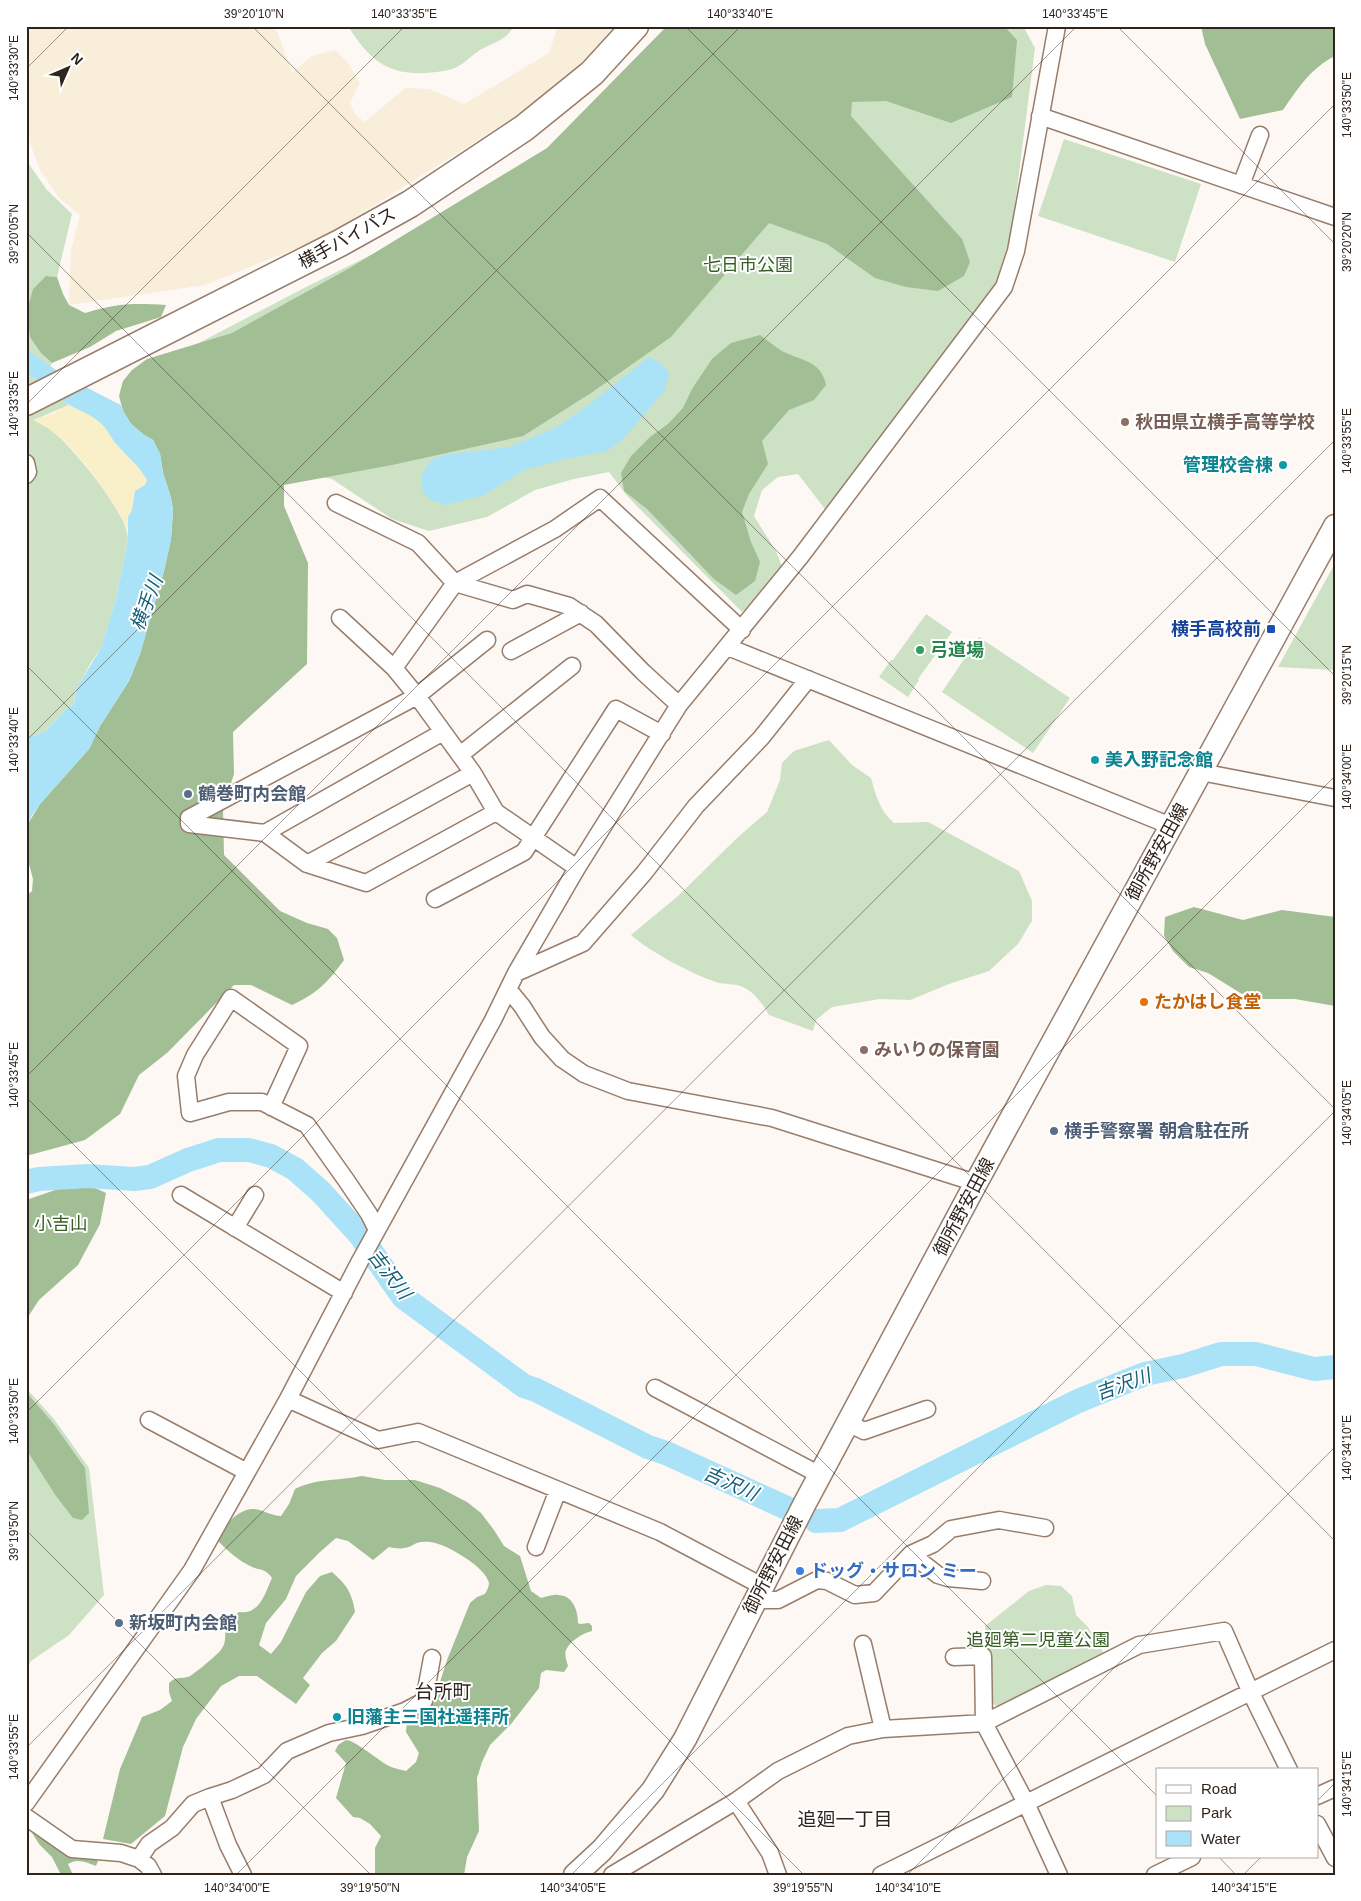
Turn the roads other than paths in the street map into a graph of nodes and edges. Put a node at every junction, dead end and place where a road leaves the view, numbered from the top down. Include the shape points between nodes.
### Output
1 (635, 26) edge
2 (1056, 26) edge
3 (1040, 116) junction
4 (1260, 134) dead end
5 (1241, 185) junction
6 (1335, 217) edge
7 (26, 402) edge
8 (26, 463) edge
9 (26, 475) edge
10 (336, 503) dead end
11 (1335, 526) edge
12 (455, 583) junction
13 (581, 614) junction
14 (340, 618) dead end
15 (742, 630) junction
16 (487, 640) dead end
17 (728, 647) junction
18 (511, 651) dead end
19 (572, 666) dead end
20 (394, 668) junction
21 (808, 679) junction
22 (417, 696) junction
23 (680, 706) junction
24 (443, 732) junction
25 (662, 734) junction
26 (460, 755) junction
27 (1201, 772) junction
28 (473, 773) junction
29 (1335, 798) edge
30 (496, 812) junction
31 (1171, 826) junction
32 (265, 833) junction
33 (533, 838) junction
34 (307, 864) junction
35 (577, 868) junction
36 (435, 899) dead end
37 (516, 973) junction
38 (508, 989) junction
39 (271, 1106) junction
40 (976, 1183) junction
41 (181, 1195) dead end
42 (255, 1195) dead end
43 (235, 1228) junction
44 (377, 1230) junction
45 (344, 1293) junction
46 (656, 1388) dead end
47 (288, 1398) junction
48 (927, 1409) dead end
49 (149, 1420) dead end
50 (848, 1423) junction
51 (247, 1472) junction
52 (820, 1475) junction
53 (558, 1490) junction
54 (1045, 1528) dead end
55 (536, 1547) dead end
56 (911, 1554) junction
57 (982, 1581) dead end
58 (758, 1593) junction
59 (864, 1644) dead end
60 (1335, 1650) edge
61 (954, 1657) dead end
62 (432, 1658) dead end
63 (1251, 1693) junction
64 (984, 1723) junction
65 (883, 1729) junction
66 (1289, 1768) edge
67 (1335, 1788) edge
68 (1318, 1796) edge
69 (210, 1797) junction
70 (736, 1801) junction
71 (26, 1803) edge
72 (1026, 1804) junction
73 (26, 1817) edge
74 (1318, 1826) edge
75 (1190, 1858) edge
76 (1335, 1858) edge
77 (139, 1859) junction
78 (152, 1875) edge
79 (243, 1875) edge
80 (575, 1875) edge
81 (612, 1875) edge
82 (778, 1875) edge
83 (881, 1875) edge
84 (1059, 1875) edge
85 (1156, 1875) edge

1 - 7 highway, 横手バイパス via 592,73 524,128 410,204 340,244
2 - 3 street
3 - 5 street
3 - 15 street via 1016,251 1004,287
4 - 5 street
5 - 6 street
8 - 9 street
10 - 12 street via 418,543
11 - 27 main road, 御所野安田線
12 - 13 street via 513,600 527,594 569,606
12 - 15 street via 555,529 600,498
12 - 20 street
13 - 18 street
13 - 23 street via 596,624
14 - 20 street
15 - 17 street
16 - 22 street
17 - 21 street
17 - 23 street
19 - 26 street
20 - 22 street
21 - 31 street
21 - 37 street via 761,738 696,806 584,943
22 - 24 street
22 - 32 street via 189,818 189,824
23 - 25 street
24 - 26 street
24 - 32 street
25 - 33 street via 616,709
25 - 35 street
26 - 28 street
27 - 29 street
27 - 31 main road, 御所野安田線
28 - 30 street
28 - 34 street
30 - 33 street
30 - 34 street via 366,883
31 - 40 main road, 御所野安田線
32 - 34 street
33 - 35 street
33 - 36 street via 524,852
35 - 37 street
37 - 38 street
38 - 40 street via 542,1037 562,1059 584,1074 628,1091 772,1118
38 - 44 street
39 - 39 street via 262,1102 229,1102 190,1113 186,1076 195,1055 231,998 299,1046
39 - 44 street via 307,1124
40 - 50 main road, 御所野安田線
41 - 43 street
42 - 43 street
43 - 45 street
44 - 45 street
45 - 47 street
46 - 52 street
47 - 51 street
47 - 53 street via 378,1440 418,1432
48 - 50 street via 864,1431
49 - 51 street
50 - 52 main road, 御所野安田線
51 - 71 street via 192,1570
52 - 58 main road, 御所野安田線
53 - 55 street
53 - 58 street via 660,1532
54 - 56 street via 999,1520 960,1527 951,1529 933,1544
56 - 57 street via 938,1575
56 - 58 street via 874,1593 855,1595 827,1581 817,1580 778,1600
58 - 80 main road, 御所野安田線 via 685,1739 653,1790 602,1850
59 - 65 street
60 - 63 street
61 - 64 street via 983,1656
62 - 69 street via 424,1701 362,1726 329,1733 287,1751 264,1775
63 - 64 street via 1224,1631 1139,1646
63 - 66 street
63 - 72 street
64 - 65 street
64 - 72 street
65 - 70 street via 848,1736 813,1752 778,1771
67 - 68 street
69 - 77 street via 193,1804 172,1828 149,1844
69 - 79 street
70 - 81 street
70 - 82 street via 770,1853
72 - 83 street
72 - 84 street
73 - 77 street via 72,1849 121,1853
74 - 76 street
75 - 85 street
77 - 78 street via 148,1866

